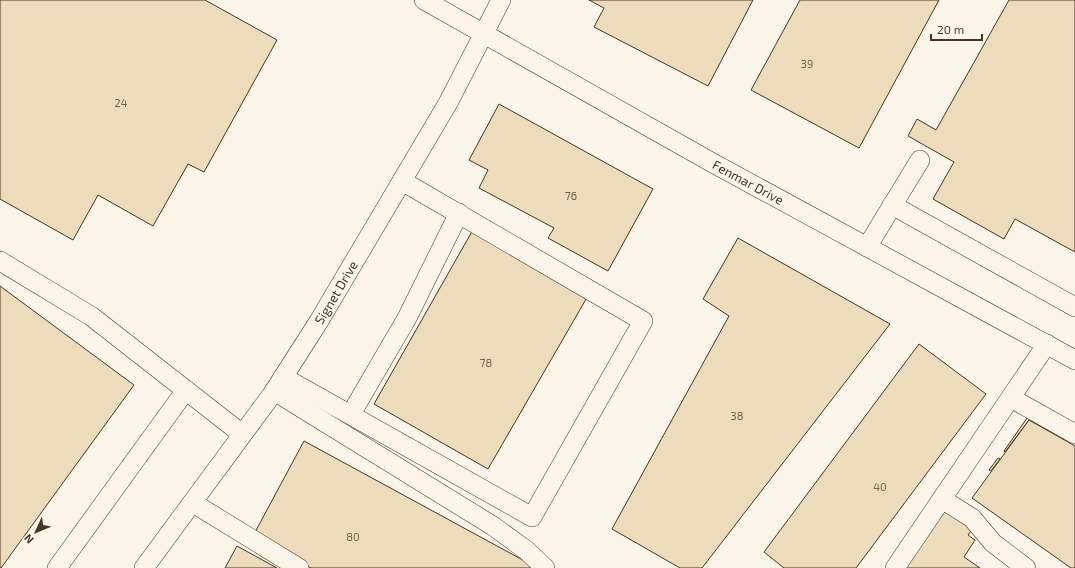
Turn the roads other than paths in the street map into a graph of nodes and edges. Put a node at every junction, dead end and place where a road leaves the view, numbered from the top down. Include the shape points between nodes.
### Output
1 (424, 0) edge
2 (501, 0) edge
3 (485, 35) junction
4 (920, 160) dead end
5 (402, 181) junction
6 (892, 205) junction
7 (459, 213) junction
8 (867, 247) junction
9 (0, 261) edge
10 (1075, 307) edge
11 (1047, 344) junction
12 (1074, 358) edge
13 (278, 384) junction
14 (186, 390) junction
15 (1010, 398) junction
16 (351, 414) junction
17 (242, 434) junction
18 (1075, 434) edge
19 (942, 499) junction
20 (193, 503) junction
21 (57, 568) edge
22 (144, 568) edge
23 (299, 568) edge
24 (545, 568) edge
25 (895, 568) edge
26 (1026, 568) edge

1 - 3 street, Fenmar Drive
2 - 3 street, Signet Drive
3 - 5 street, Signet Drive
3 - 8 street, Fenmar Drive
4 - 6 street
5 - 7 street
5 - 13 street, Signet Drive via 319,321
6 - 8 street
6 - 10 street
7 - 16 street via 407,318
7 - 16 street via 643,321 532,517
8 - 11 street, Fenmar Drive
9 - 14 street via 91,316
11 - 12 street, Fenmar Drive
11 - 15 street
13 - 16 street
13 - 17 street, Signet Drive
13 - 24 street via 493,526 526,550
14 - 17 street
14 - 21 street
15 - 18 street
15 - 19 street
17 - 20 street, Signet Drive
19 - 25 street
19 - 26 street via 972,518 993,544
20 - 22 street, Signet Drive
20 - 23 street

